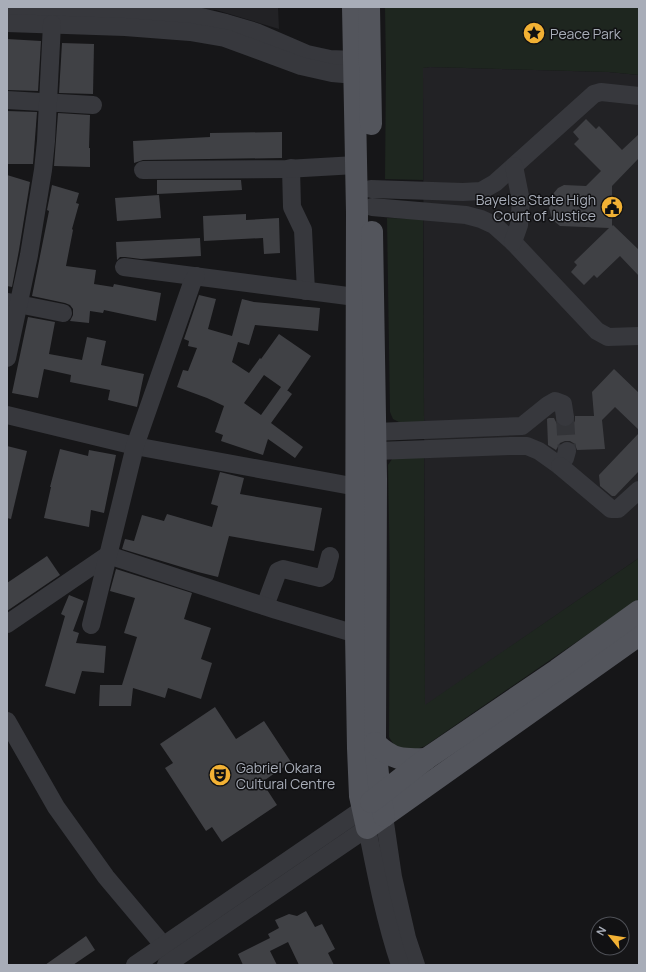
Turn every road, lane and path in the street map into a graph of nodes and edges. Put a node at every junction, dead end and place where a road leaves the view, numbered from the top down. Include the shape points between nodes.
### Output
1 (353, 7) edge
2 (370, 7) edge
3 (7, 10) edge
4 (7, 22) edge
5 (52, 24) junction
6 (362, 68) junction
7 (639, 96) edge
8 (7, 100) edge
9 (47, 102) junction
10 (93, 105) dead end
11 (356, 166) junction
12 (514, 166) junction
13 (291, 168) junction
14 (143, 170) dead end
15 (371, 198) junction
16 (513, 242) junction
17 (124, 267) dead end
18 (196, 276) junction
19 (306, 291) junction
20 (365, 298) junction
21 (13, 303) edge
22 (63, 313) dead end
23 (639, 336) edge
24 (7, 358) edge
25 (7, 415) edge
26 (565, 417) tunnel mouth
27 (375, 441) junction
28 (135, 446) junction
29 (357, 487) junction
30 (639, 490) edge
31 (108, 555) junction
32 (330, 556) dead end
33 (265, 606) junction
34 (639, 611) edge
35 (7, 624) edge
36 (91, 625) dead end
37 (356, 634) junction
38 (639, 636) edge
39 (7, 721) edge
40 (375, 743) junction
41 (426, 759) junction
42 (374, 812) junction
43 (164, 946) junction
44 (136, 965) edge
45 (166, 965) edge
46 (400, 965) edge
47 (416, 965) edge

1 - 6 main road
2 - 6 main road
3 - 6 street via 201,17 256,32 307,54
4 - 5 street
5 - 6 street via 190,32 226,38 301,66 332,73
5 - 9 street
6 - 11 main road
6 - 15 main road
7 - 12 street via 601,92 594,94
8 - 9 street
9 - 10 street
9 - 21 street via 43,170 30,248
11 - 13 street
11 - 20 main road
12 - 15 street via 495,183 481,191
12 - 16 street via 521,201 519,225
13 - 14 street
13 - 19 street via 292,206 303,230
15 - 16 street via 466,214 494,225
15 - 20 main road
16 - 23 street via 597,331 608,337
17 - 18 street
18 - 19 street
18 - 28 street
19 - 20 street
20 - 27 main road
20 - 29 main road
21 - 22 street
21 - 24 street
25 - 28 street
26 - 27 street via 563,404 555,400 522,426
27 - 30 street via 527,446 564,458 611,509 618,509
27 - 40 main road
28 - 29 street
28 - 31 street
29 - 37 main road
31 - 33 street
31 - 35 street
31 - 36 street
32 - 33 street via 325,575 320,578 283,569 278,571
33 - 37 street
34 - 41 main road
37 - 42 main road via 360,796
38 - 42 main road
39 - 43 street via 56,808 106,877
40 - 41 main road via 395,758
40 - 42 main road
41 - 42 main road
42 - 43 street
42 - 45 street
42 - 46 street via 377,878 391,939
42 - 47 street
43 - 44 street

